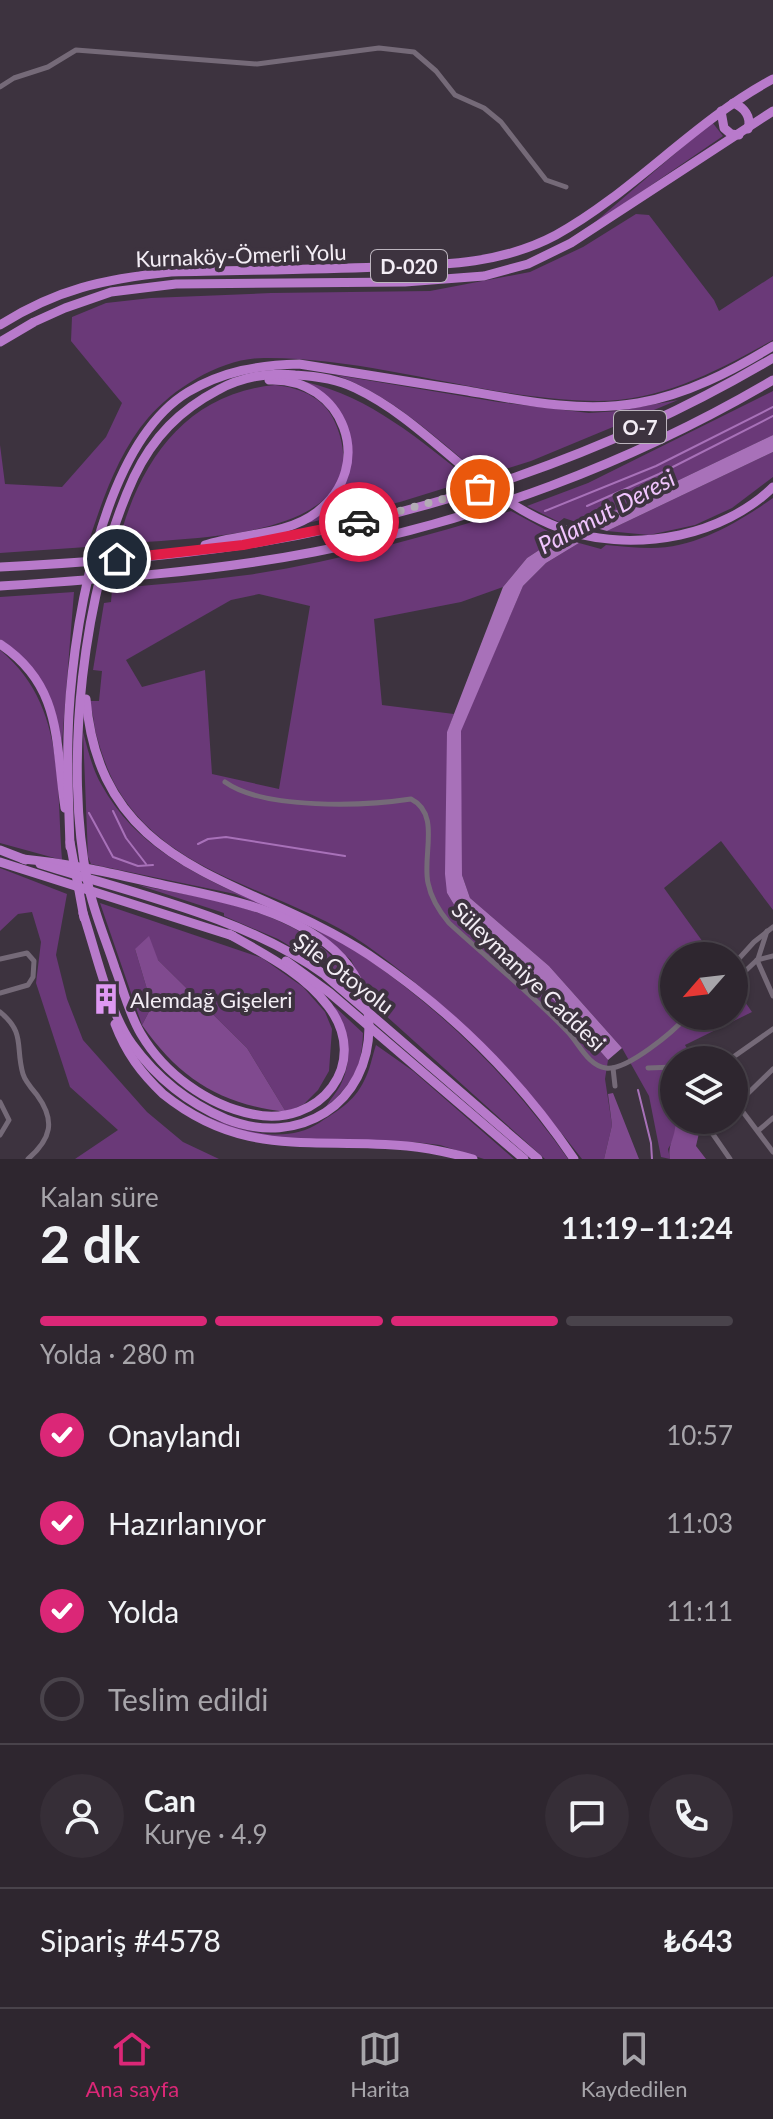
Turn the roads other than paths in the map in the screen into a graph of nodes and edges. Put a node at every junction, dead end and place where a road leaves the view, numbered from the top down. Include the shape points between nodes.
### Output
1 (773, 79) edge
2 (0, 87) edge
3 (733, 103) junction
4 (721, 111) junction
5 (773, 111) edge
6 (748, 129) junction
7 (739, 135) junction
8 (566, 187) dead end
9 (0, 325) edge
10 (0, 342) edge
11 (773, 346) edge
12 (773, 358) edge
13 (241, 380) junction
14 (773, 380) edge
15 (773, 487) edge
16 (173, 554) junction
17 (0, 567) edge
18 (0, 586) edge
19 (0, 644) edge
20 (84, 676) junction
21 (225, 782) dead end
22 (70, 847) junction
23 (0, 850) edge
24 (23, 859) junction
25 (0, 862) edge
26 (83, 913) junction
27 (770, 929) edge
28 (229, 934) junction
29 (748, 950) edge
30 (773, 956) edge
31 (0, 959) edge
32 (757, 960) junction
33 (748, 968) edge
34 (0, 993) edge
35 (773, 996) edge
36 (0, 1012) edge
37 (773, 1029) edge
38 (671, 1030) edge
39 (748, 1047) edge
40 (613, 1068) junction
41 (648, 1068) dead end
42 (660, 1068) edge
43 (773, 1069) edge
44 (615, 1086) dead end
45 (748, 1091) edge
46 (0, 1102) edge
47 (748, 1118) edge
48 (773, 1118) edge
49 (759, 1130) junction
50 (713, 1134) edge
51 (0, 1135) edge
52 (773, 1152) edge
53 (28, 1159) edge
54 (473, 1159) edge
55 (524, 1159) edge
56 (538, 1159) edge
57 (574, 1159) edge
58 (730, 1159) edge

1 - 3 highway, Kurnaköy-Ömerli Yolu / D-020
2 - 8 street via 76,50 257,64 379,48 414,52 455,95 501,122 546,180
3 - 4 highway, Kurnaköy-Ömerli Yolu / D-020
3 - 6 highway via 747,115
4 - 7 highway via 724,128
4 - 9 highway, Kurnaköy-Ömerli Yolu / D-020 via 598,208 525,250 464,264 126,277 67,292
5 - 6 highway, Kurnaköy-Ömerli Yolu / D-020
6 - 7 highway, Kurnaköy-Ömerli Yolu / D-020
7 - 10 highway, Kurnaköy-Ömerli Yolu / D-020 via 571,243 511,269 405,282 176,284 111,292 65,308
11 - 22 highway via 681,392 607,407 526,401 299,364 240,370 187,392 137,444 99,540 84,597 68,736
12 - 16 highway, O-7 via 601,445 500,482 381,518
13 - 15 highway via 281,373 354,387 521,509 554,526 613,540 694,532 737,513
13 - 16 highway via 284,380 308,386 325,398 347,437 342,482 311,517
13 - 20 highway via 177,415 136,474 96,597
14 - 18 highway, O-7 via 596,467 393,534 248,563
16 - 17 highway, O-7
19 - 22 highway via 22,662 52,710
20 - 28 highway via 79,758 84,859 95,912 139,1031 174,1074 198,1092 253,1114 303,1112 325,1096 338,1076 340,1027 331,1008 304,981
20 - 57 highway via 96,758 115,796 152,840 184,862 349,942 420,992 505,1071
21 - 40 street, Süleymaniye Caddesi via 253,795 288,801 411,799 422,806 427,820 427,880 438,910 569,1032 593,1064
22 - 26 highway
23 - 24 highway, Şile Otoyolu
24 - 26 highway via 87,868 255,907 291,922 338,953 368,1009 366,1062 346,1096 302,1124 249,1125 213,1113 166,1082 130,1042 120,1022
24 - 56 highway, Şile Otoyolu via 219,920 293,953
25 - 28 highway, Şile Otoyolu
26 - 54 highway via 92,960 131,1059 202,1125 261,1146 405,1145
27 - 29 street
27 - 32 street
28 - 55 highway, Şile Otoyolu via 299,968
30 - 32 street
31 - 34 street via 27,953 34,961 28,985
32 - 33 street
32 - 35 street
36 - 53 street via 14,1026 23,1074 48,1113 46,1139
37 - 39 street
38 - 40 street, Süleymaniye Caddesi
40 - 44 street
41 - 42 street
43 - 45 street
46 - 51 street via 9,1120
47 - 49 street
48 - 49 street
49 - 52 street
50 - 58 street

